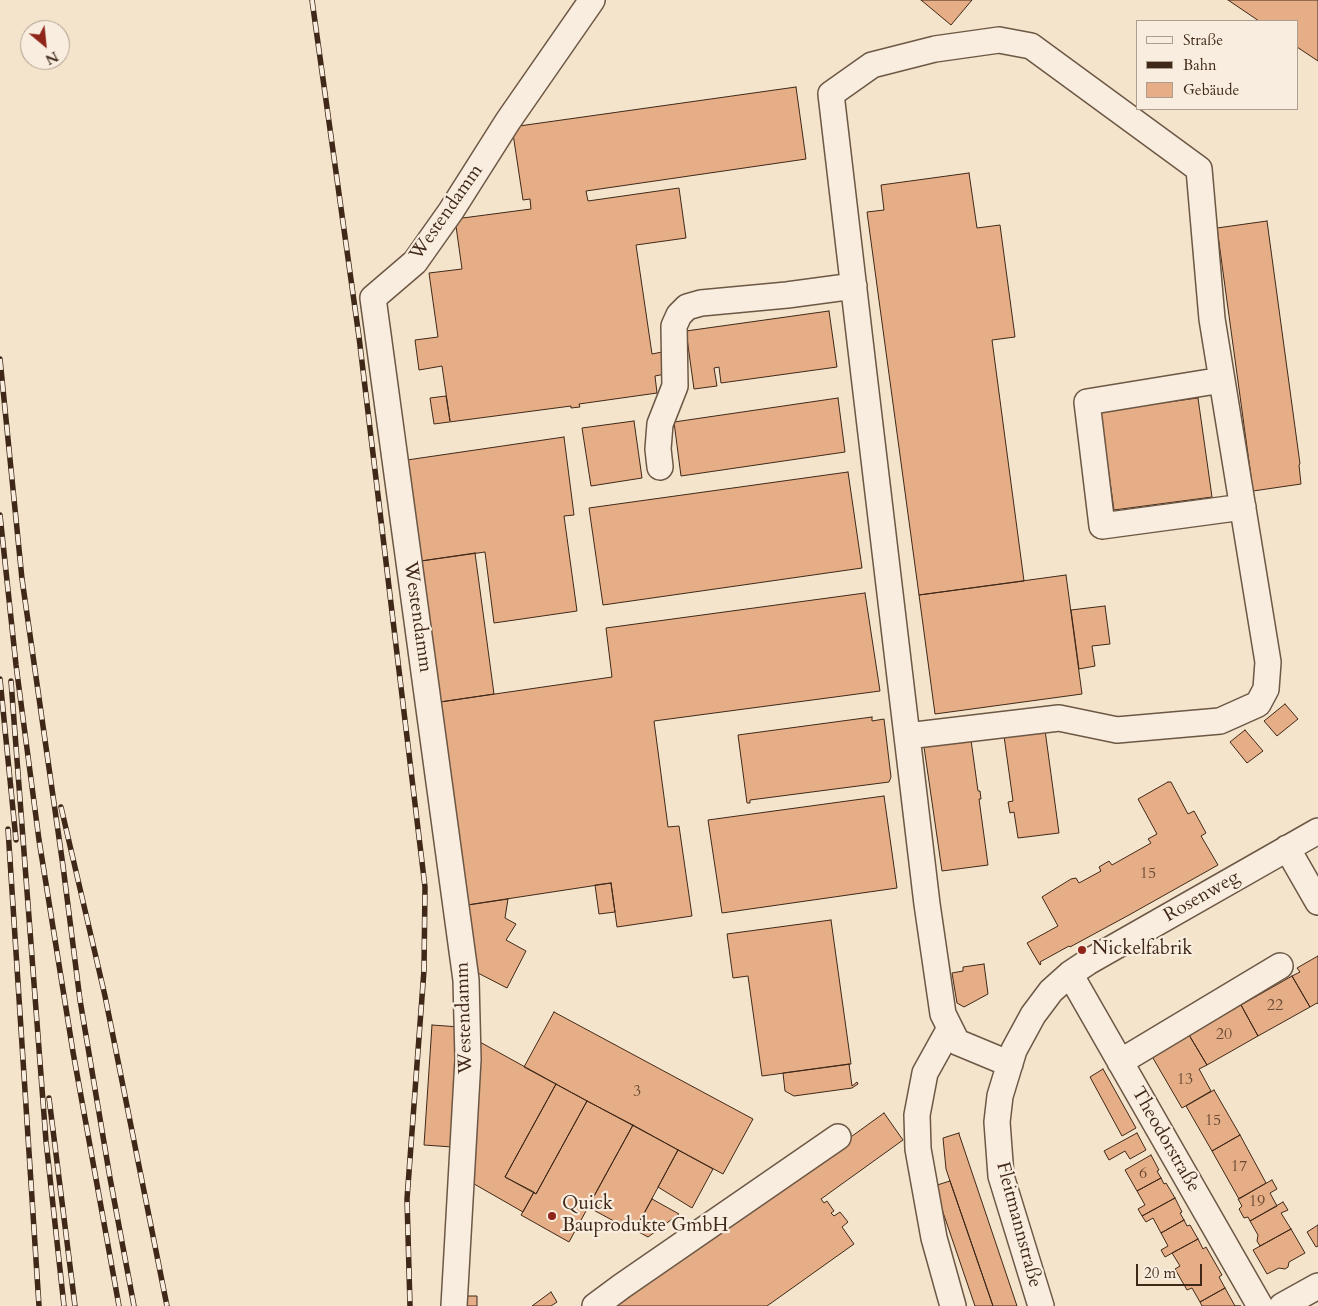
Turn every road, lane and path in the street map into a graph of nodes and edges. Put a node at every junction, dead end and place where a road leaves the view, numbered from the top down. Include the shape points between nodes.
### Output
1 (592, 0) edge
2 (854, 286) junction
3 (1222, 380) junction
4 (660, 467) dead end
5 (1243, 507) junction
6 (907, 736) junction
7 (1318, 831) edge
8 (1287, 848) junction
9 (1318, 902) edge
10 (1280, 966) dead end
11 (1070, 974) junction
12 (950, 1028) junction
13 (1120, 1062) junction
14 (1010, 1064) junction
15 (838, 1137) dead end
16 (997, 1144) joint
17 (1318, 1286) edge
18 (454, 1306) edge
19 (596, 1306) edge
20 (953, 1306) edge
21 (1041, 1306) edge
22 (1260, 1306) edge
23 (1282, 1306) edge

1 - 18 street, Westendamm via 416,262 373,298 466,980 468,1059
2 - 3 street via 832,94 872,66 935,49 999,40 1031,46 1199,169 1212,319
2 - 4 street via 686,307 674,326 675,386 660,424
2 - 6 street
3 - 5 street
3 - 5 street via 1086,402 1102,526
5 - 6 street via 1268,662 1266,689 1258,704 1220,721 1201,723 1117,730 1058,718
6 - 12 street via 943,1014
7 - 8 street, Rosenweg
8 - 9 street
8 - 11 street, Rosenweg
10 - 13 street
11 - 13 street, Theodorstraße
11 - 14 street, Rosenweg via 1050,991 1033,1015
12 - 14 street via 957,1042
12 - 20 street via 925,1073 917,1115 918,1149 934,1238
13 - 22 street, Theodorstraße
14 - 16 street, Rosenweg via 1000,1096
15 - 19 street
16 - 21 street, Fleitmannstraße via 1001,1176
17 - 23 street

